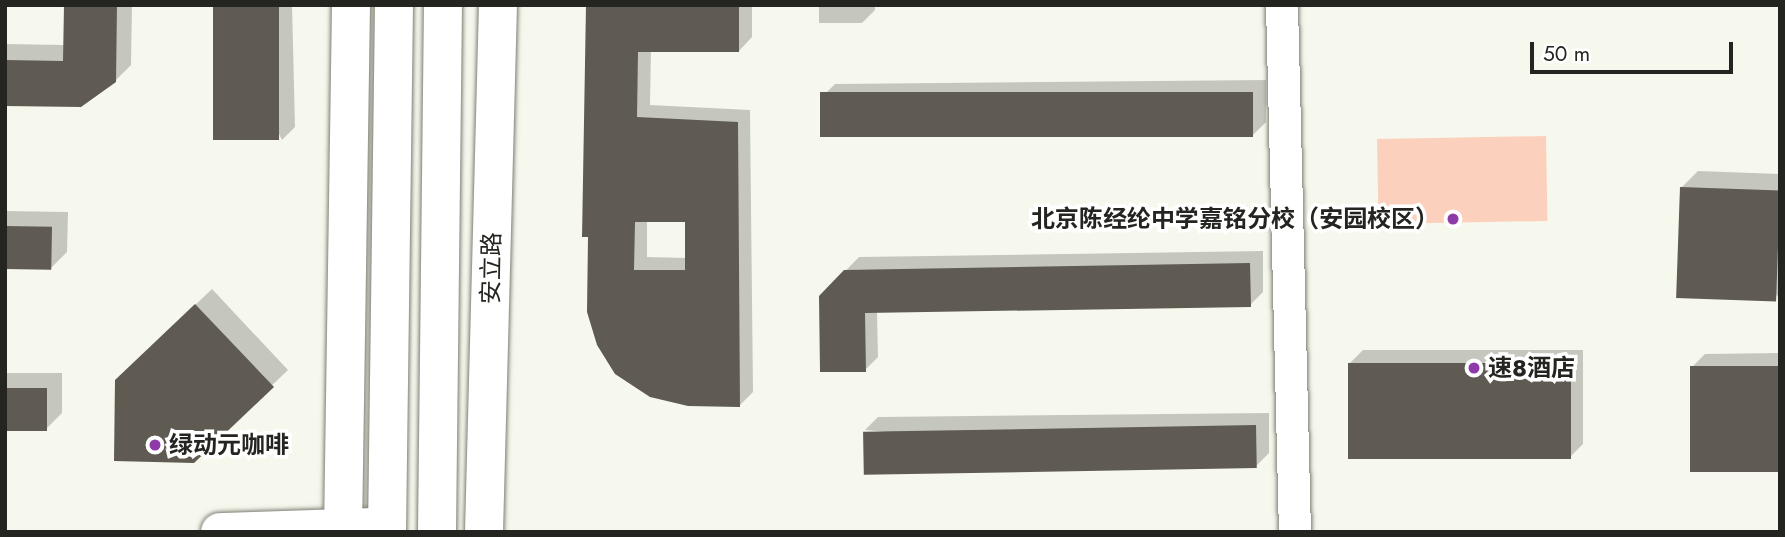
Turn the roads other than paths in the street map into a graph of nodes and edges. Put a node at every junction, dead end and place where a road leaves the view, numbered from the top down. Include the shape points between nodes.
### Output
1 (351, 5) edge
2 (394, 5) edge
3 (443, 5) edge
4 (498, 5) edge
5 (1282, 5) edge
6 (343, 530) edge
7 (389, 530) edge
8 (220, 532) edge
9 (437, 532) edge
10 (484, 532) edge
11 (1295, 532) edge

1 - 6 street
2 - 7 street
3 - 9 street, 安立路
4 - 10 street, 安立路
5 - 11 street
6 - 7 street
6 - 8 street

